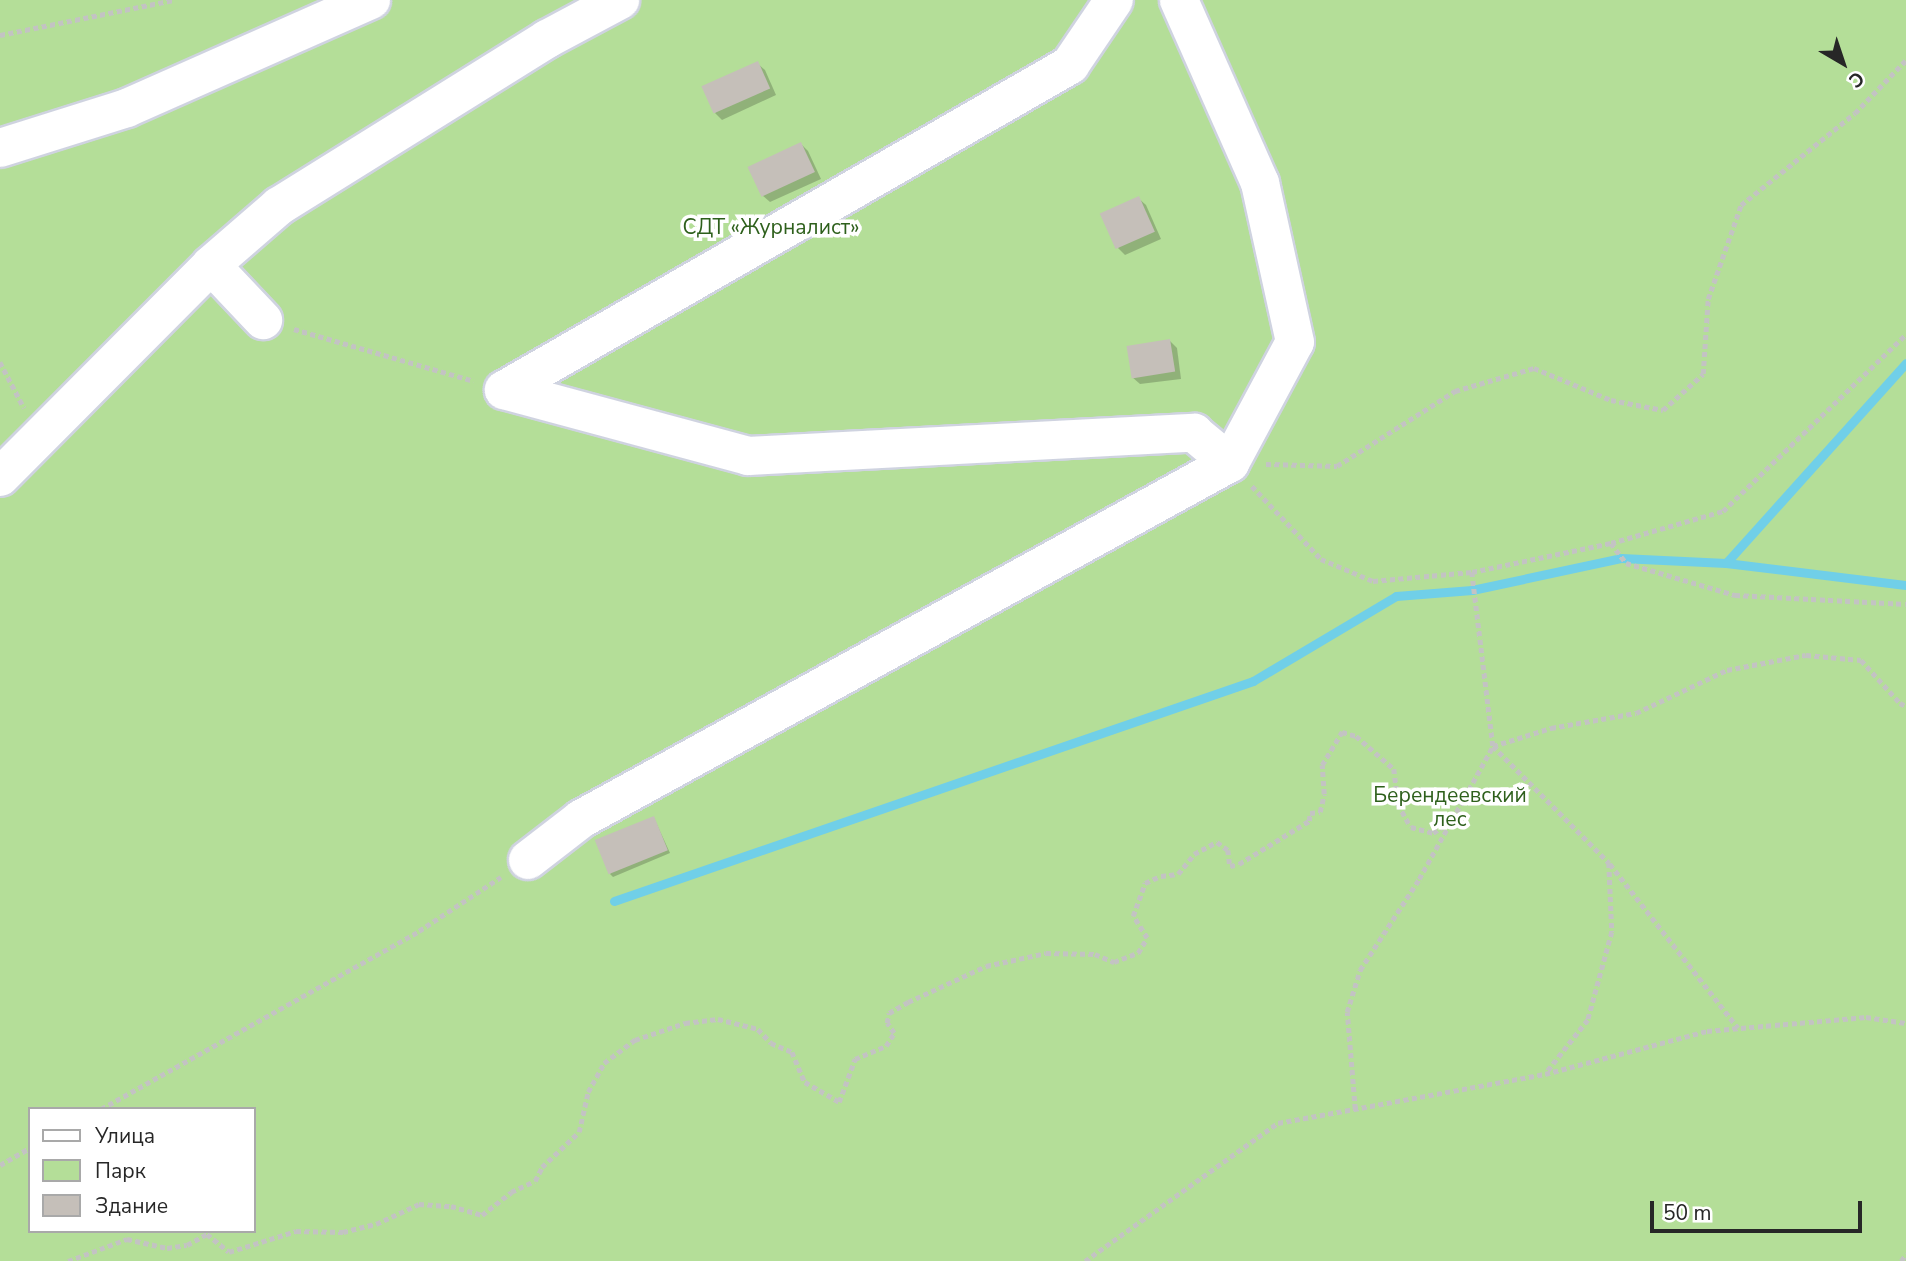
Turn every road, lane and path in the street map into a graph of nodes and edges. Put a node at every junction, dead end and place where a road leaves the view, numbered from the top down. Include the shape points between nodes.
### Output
1 (173, 0) edge
2 (371, 0) edge
3 (620, 0) edge
4 (1114, 0) edge
5 (1180, 0) edge
6 (0, 35) edge
7 (1906, 61) edge
8 (0, 148) edge
9 (211, 265) junction
10 (263, 320) joint
11 (1906, 334) edge
12 (0, 362) edge
13 (504, 390) junction
14 (39, 437) junction
15 (1230, 463) junction
16 (0, 477) edge
17 (1611, 543) junction
18 (1472, 572) junction
19 (1906, 604) edge
20 (1906, 706) edge
21 (1493, 746) junction
22 (1451, 821) junction
23 (528, 860) joint
24 (1609, 863) junction
25 (1906, 1023) edge
26 (1738, 1028) junction
27 (1545, 1074) junction
28 (105, 1107) edge
29 (1355, 1109) junction
30 (28, 1149) edge
31 (0, 1165) edge
32 (1906, 1254) edge
33 (68, 1261) edge
34 (1084, 1261) edge
35 (1901, 1261) edge

1 - 6 path
2 - 8 lane via 127,108
3 - 9 lane via 547,39 279,206
4 - 13 lane via 1070,65
5 - 15 lane via 1259,183 1295,342
7 - 15 path via 1856,113 1741,205 1708,299 1703,374 1663,410 1611,400 1534,368 1455,391 1337,466
9 - 10 lane
9 - 14 lane
10 - 13 path
11 - 17 path via 1723,511
12 - 14 path
13 - 15 lane via 748,456 1194,433
14 - 16 lane
15 - 18 path via 1321,559 1373,582
15 - 23 lane via 581,819
17 - 18 path
17 - 19 path via 1626,564 1735,595
18 - 21 path
20 - 21 path via 1861,660 1806,655 1727,670 1636,712 1551,728
21 - 22 path
21 - 24 path
22 - 29 path via 1360,970 1347,1012
22 - 33 path via 1433,833 1411,827 1398,804 1394,769 1356,736 1342,732 1322,765 1320,812 1310,813 1309,821 1239,864 1230,866 1228,850 1217,842 1194,854 1178,874 1145,883 1133,916 1147,938 1138,953 1114,962 1094,954 1046,953 986,967 908,1002 889,1013 887,1023 894,1033 886,1046 855,1059 839,1102 805,1082 792,1052 771,1044 758,1029 718,1019 685,1023 635,1040 604,1063 587,1092 579,1132 542,1167 535,1181 482,1215 451,1206 419,1204 376,1224 343,1232 296,1231 229,1252 208,1234 187,1245 167,1248 127,1239
23 - 28 path via 419,932
24 - 26 path
24 - 27 path via 1612,932 1588,1020
25 - 26 path via 1866,1017
26 - 27 path via 1707,1031
27 - 29 path
29 - 34 path via 1278,1123
30 - 31 path
32 - 35 path

